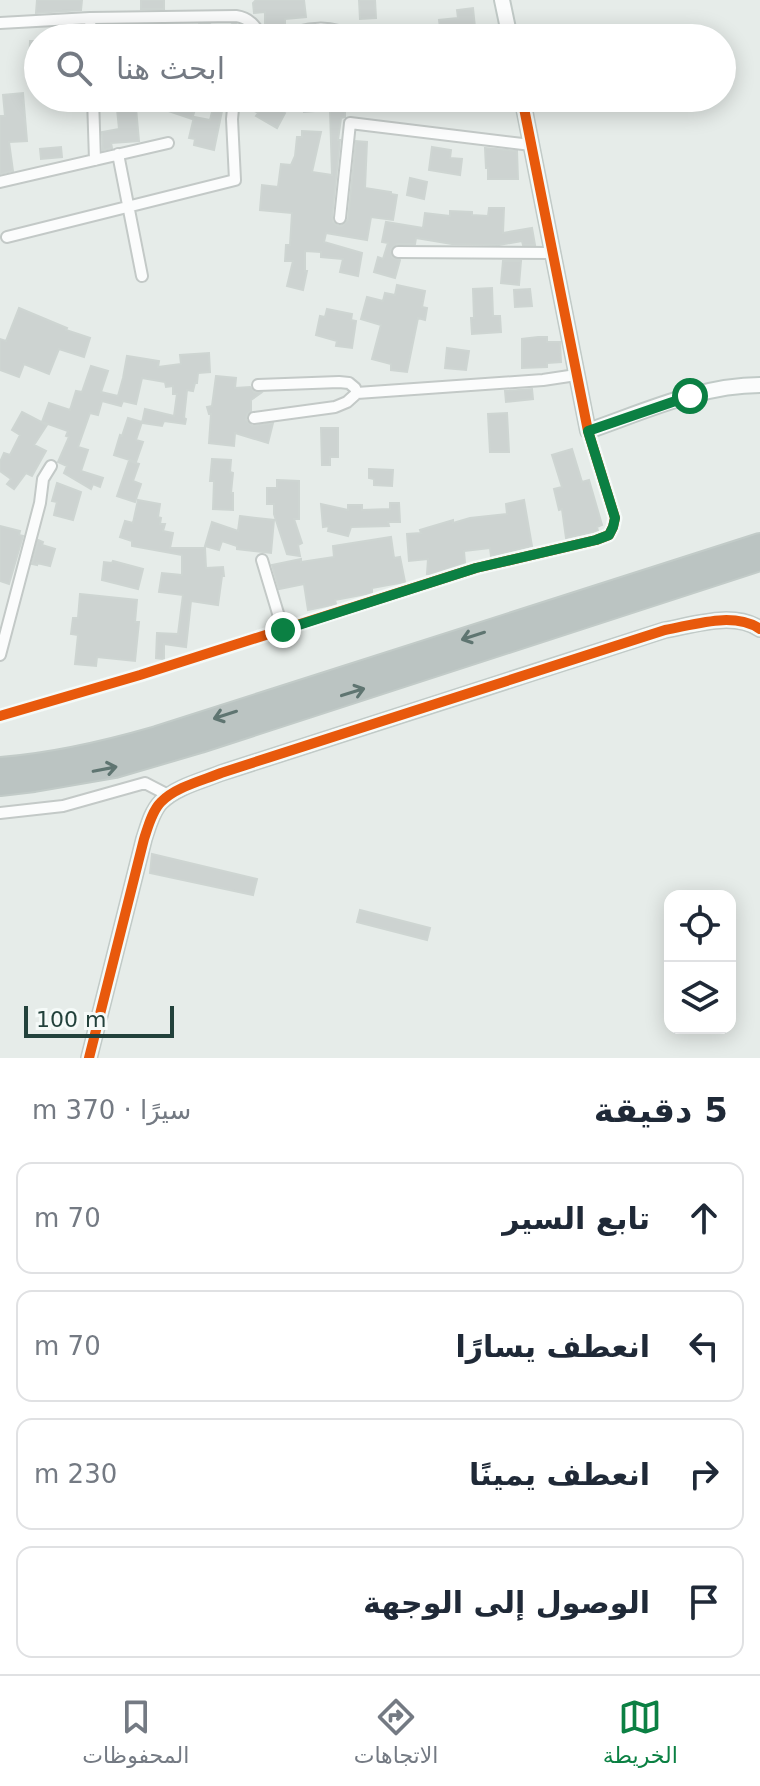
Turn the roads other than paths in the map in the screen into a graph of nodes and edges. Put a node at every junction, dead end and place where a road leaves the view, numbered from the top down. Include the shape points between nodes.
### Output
1 (502, 0) edge
2 (90, 18) junction
3 (0, 23) edge
4 (90, 24) edge
5 (253, 24) edge
6 (507, 24) edge
7 (93, 112) edge
8 (233, 112) edge
9 (525, 112) edge
10 (168, 143) dead end
11 (531, 145) junction
12 (118, 154) junction
13 (95, 160) junction
14 (0, 182) edge
15 (129, 207) junction
16 (340, 218) dead end
17 (7, 237) dead end
18 (398, 252) dead end
19 (553, 253) junction
20 (142, 276) dead end
21 (576, 375) junction
22 (258, 385) dead end
23 (760, 385) edge
24 (357, 393) junction
25 (254, 418) dead end
26 (588, 431) junction
27 (51, 466) dead end
28 (760, 544) edge
29 (262, 560) dead end
30 (760, 560) edge
31 (760, 629) edge
32 (283, 630) junction
33 (0, 655) edge
34 (0, 716) edge
35 (0, 768) edge
36 (0, 785) edge
37 (170, 796) junction
38 (0, 813) edge
39 (89, 1058) edge

1 - 6 street
2 - 3 street
2 - 4 street
2 - 5 street via 236,16
7 - 13 street
8 - 15 street via 235,180
9 - 11 street
10 - 12 street
11 - 16 street via 350,123
11 - 19 street
12 - 13 street
12 - 15 street
13 - 14 street
15 - 17 street
15 - 20 street
18 - 19 street
19 - 21 street
21 - 24 street
21 - 26 street
22 - 24 street via 339,382 349,383
23 - 26 street via 690,396
24 - 25 street via 335,407
26 - 32 street via 615,518 609,535 476,568
27 - 33 street via 43,479
28 -> 35 highway via 157,737 64,760
29 - 32 street
36 -> 30 highway via 115,767
31 - 37 street via 728,620 665,630 221,773
32 - 34 street
37 - 38 street via 145,783 63,806
37 - 39 street via 152,816 144,839

